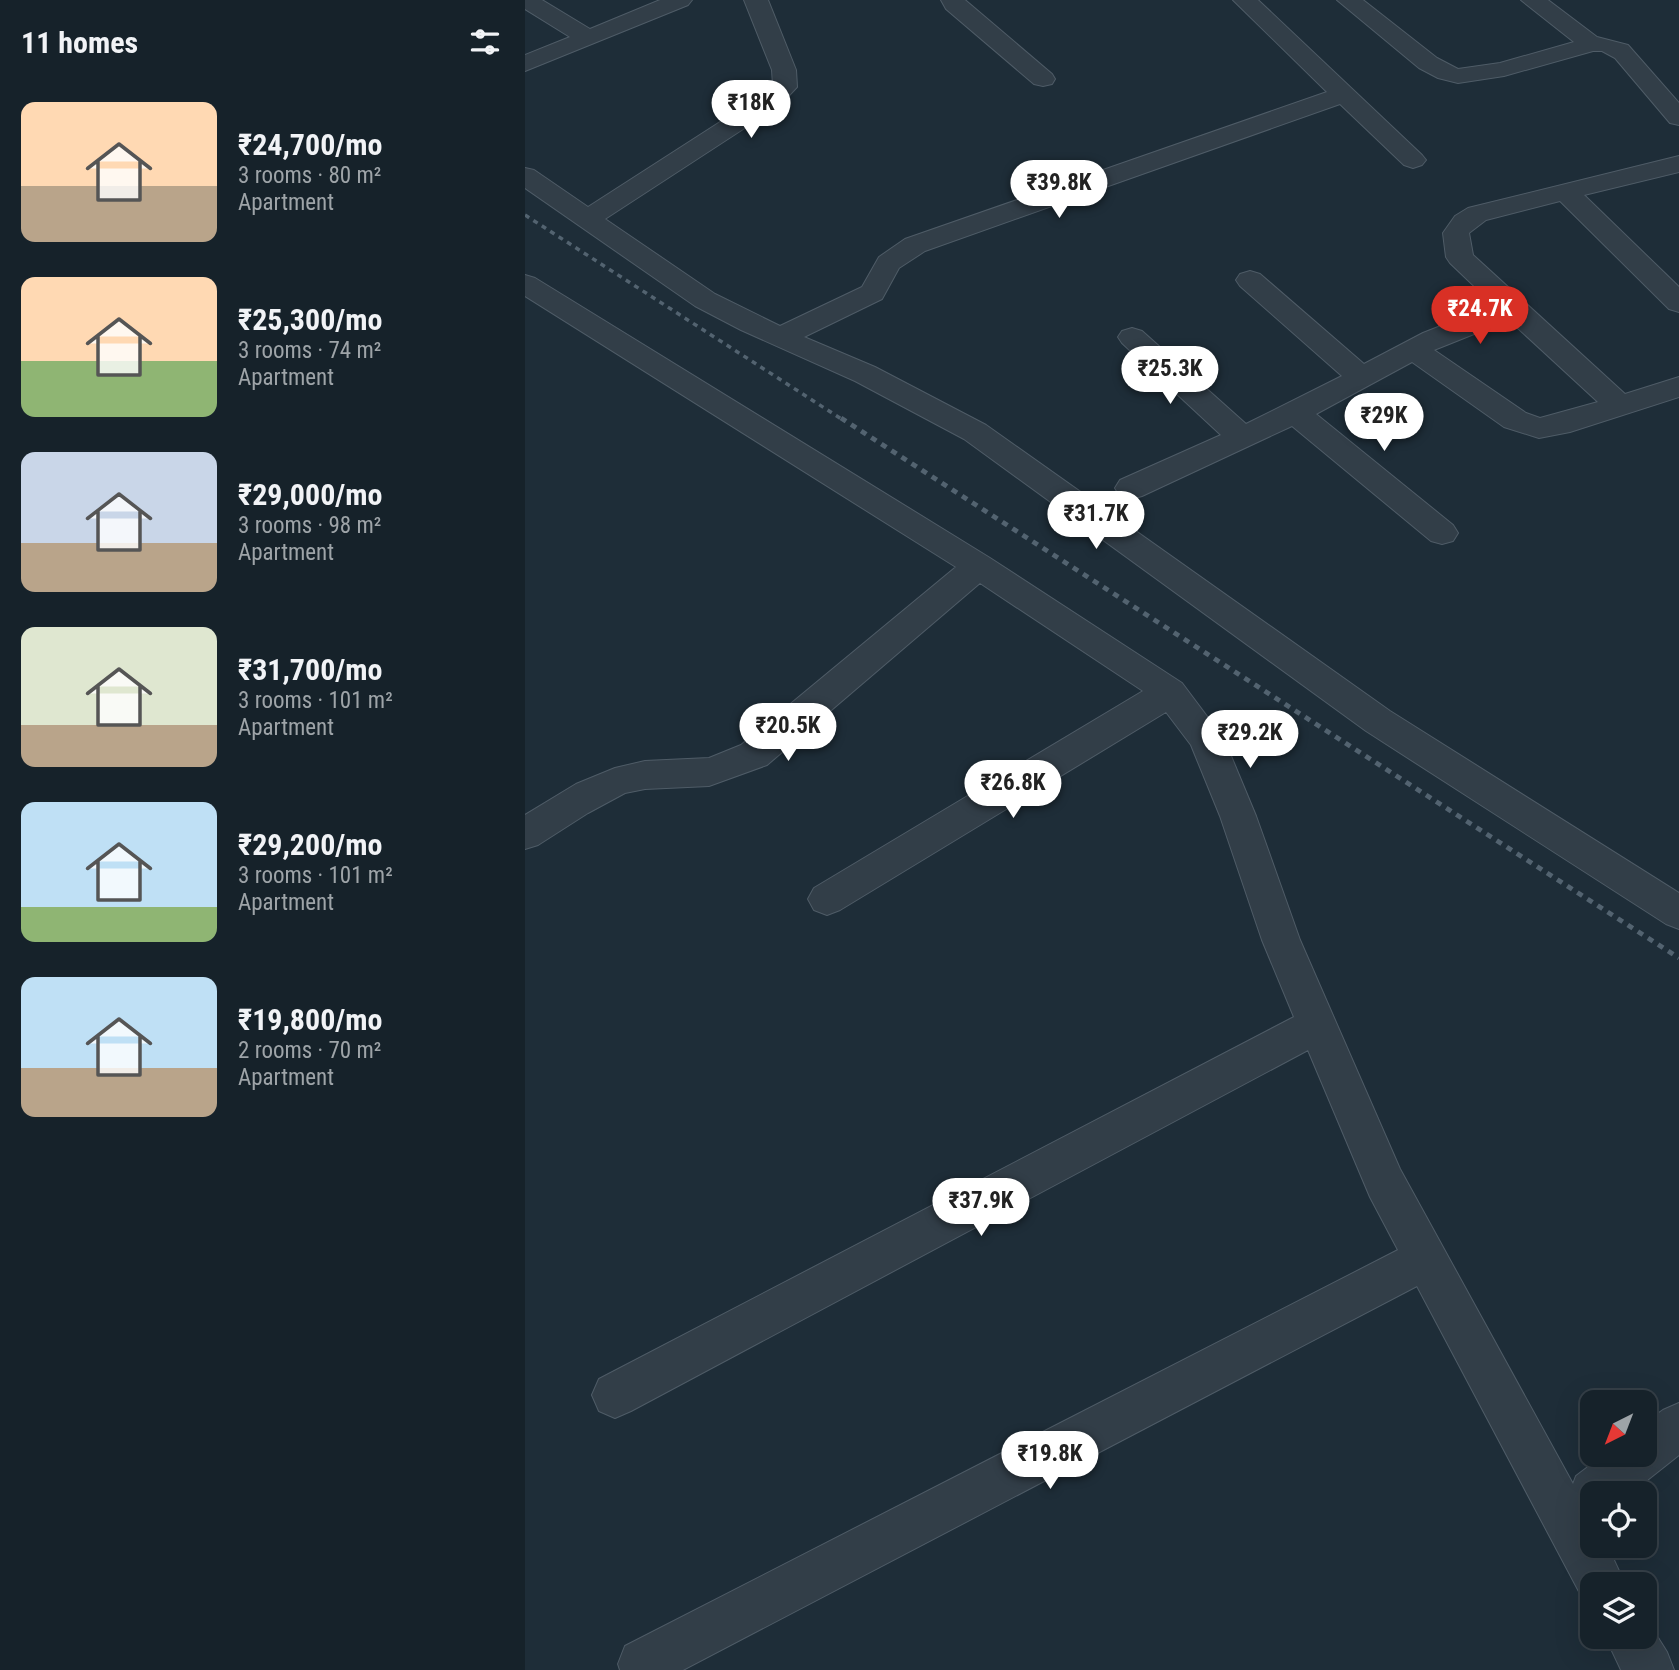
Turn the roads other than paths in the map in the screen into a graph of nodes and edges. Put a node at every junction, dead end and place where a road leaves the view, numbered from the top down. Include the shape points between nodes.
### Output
1 (526, 0) edge
2 (680, 0) edge
3 (756, 0) edge
4 (953, 0) edge
5 (1245, 0) edge
6 (1349, 0) edge
7 (1533, 0) edge
8 (588, 38) junction
9 (1592, 44) junction
10 (525, 64) edge
11 (1043, 79) dead end
12 (1344, 94) junction
13 (1679, 118) edge
14 (1413, 160) dead end
15 (1679, 164) edge
16 (525, 176) edge
17 (1565, 192) junction
18 (586, 220) junction
19 (1250, 280) dead end
20 (525, 284) edge
21 (1679, 303) edge
22 (1513, 308) junction
23 (780, 337) junction
24 (1132, 337) dead end
25 (1413, 349) junction
26 (1361, 377) junction
27 (1679, 387) edge
28 (1619, 405) junction
29 (1294, 413) junction
30 (1242, 437) junction
31 (1131, 488) dead end
32 (1442, 533) dead end
33 (979, 566) junction
34 (1170, 692) junction
35 (525, 834) edge
36 (827, 899) dead end
37 (1679, 914) edge
38 (1318, 1025) junction
39 (1426, 1258) junction
40 (615, 1395) dead end
41 (1679, 1426) edge
42 (1657, 1443) edge
43 (1626, 1467) edge
44 (1608, 1481) edge
45 (1580, 1495) edge
46 (1637, 1649) edge
47 (643, 1664) dead end
48 (1649, 1670) edge

1 - 8 street
2 - 8 street
3 - 18 street via 784,71 785,87
4 - 11 street
5 - 12 street
6 - 9 street via 1428,63 1460,76
7 - 9 street
8 - 10 street
9 - 13 street via 1602,43 1623,53
12 - 14 street
12 - 23 street via 915,245 886,266 881,284 872,293
15 - 17 street
16 - 18 street
17 - 21 street
17 - 22 street via 1477,214 1456,233 1460,257
18 - 23 street via 705,300
19 - 26 street
20 - 33 street
22 - 25 street
22 - 28 street
23 - 37 street via 865,374 975,432 1378,720
24 - 30 street
25 - 26 street
25 - 28 street via 1515,420 1539,428
26 - 29 street
27 - 28 street
29 - 30 street
29 - 32 street
30 - 31 street
33 - 34 street
33 - 35 street via 754,755 725,769 625,779
34 - 36 street
34 - 38 street via 1206,739
38 - 39 street via 1385,1184
38 - 40 street
39 - 45 street
39 - 47 street
41 - 42 street
43 - 44 street
46 - 48 street

